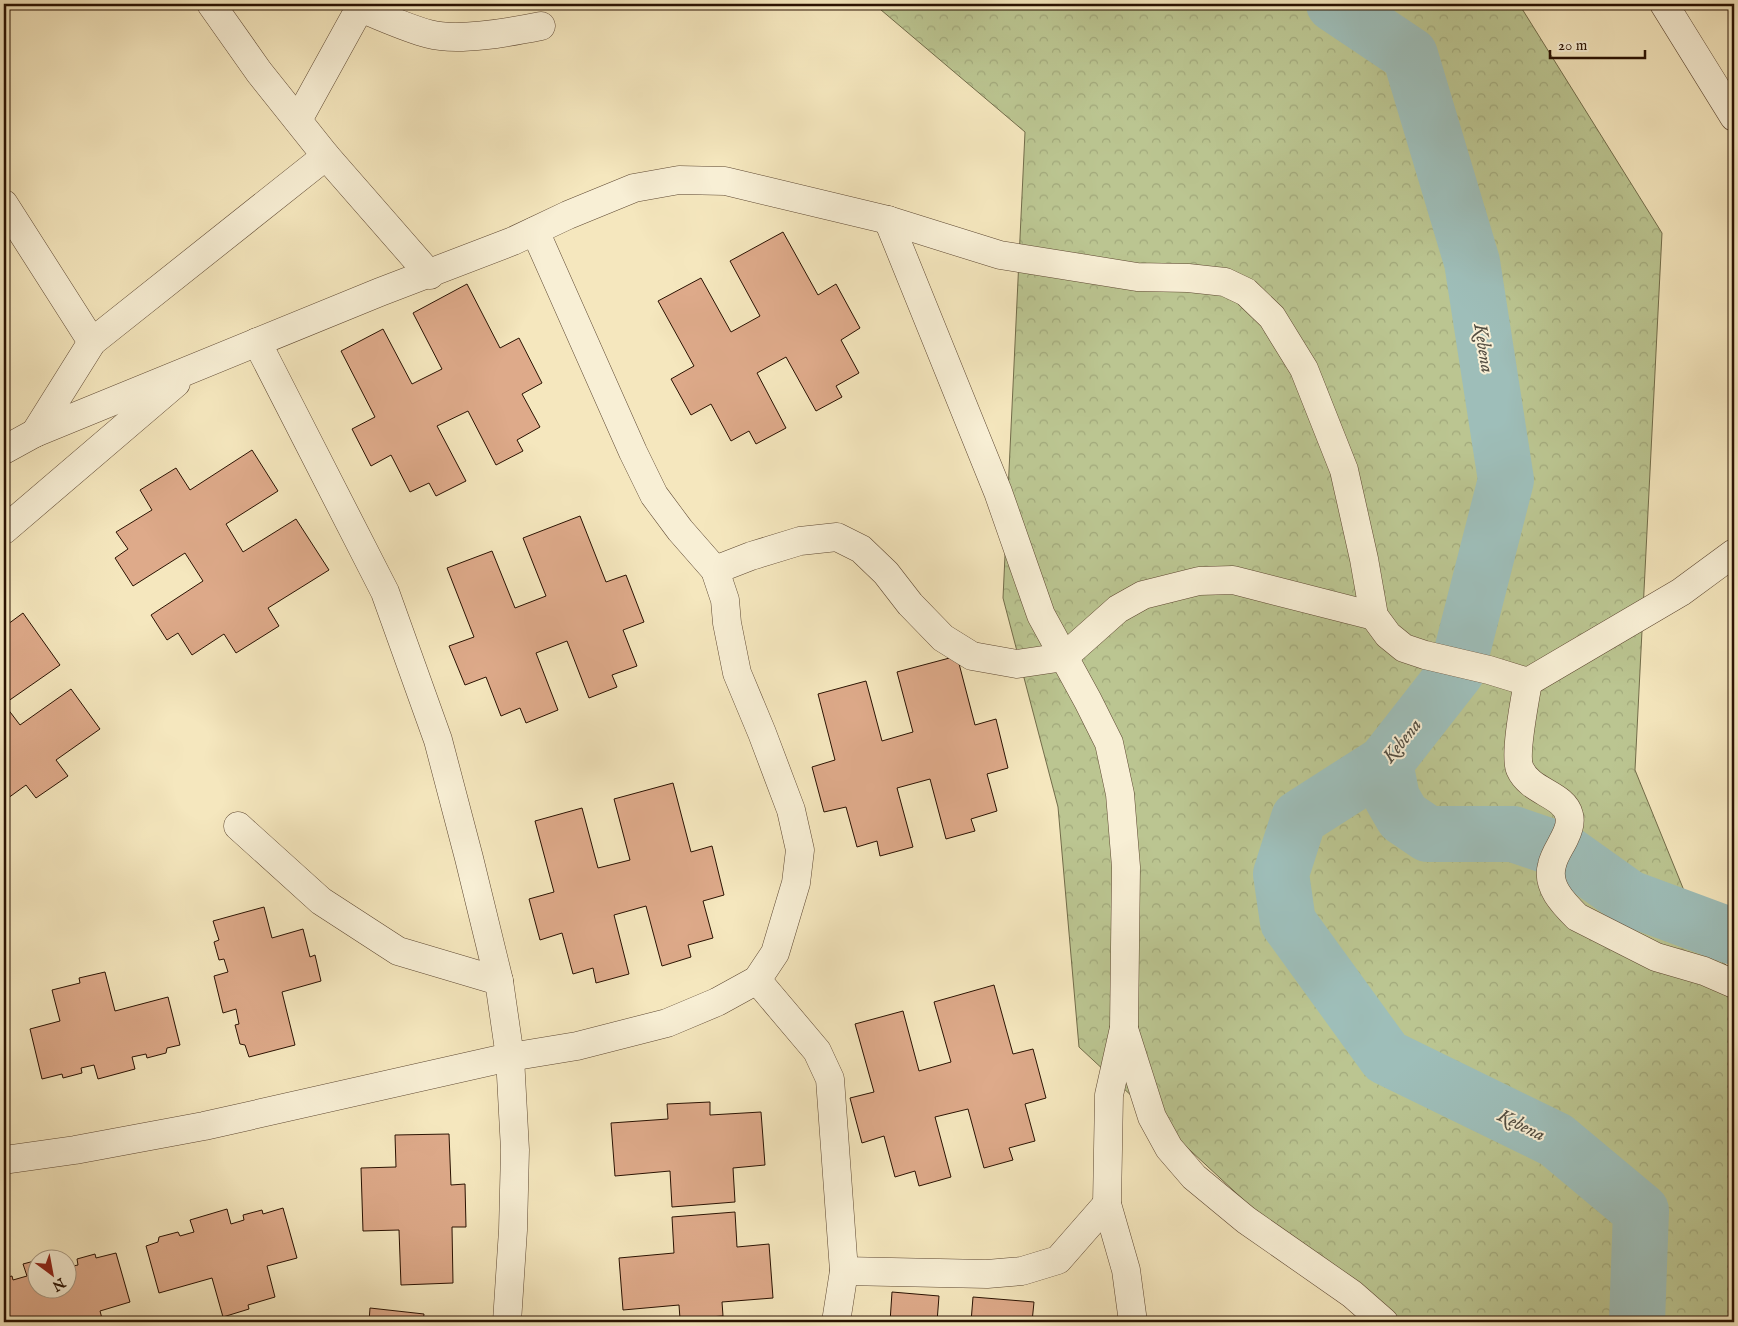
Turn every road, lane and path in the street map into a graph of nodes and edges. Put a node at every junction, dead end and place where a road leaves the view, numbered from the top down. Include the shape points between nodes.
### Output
1 (210, 4) edge
2 (1664, 4) edge
3 (361, 6) edge
4 (541, 26) dead end
5 (1734, 117) edge
6 (298, 120) junction
7 (326, 156) junction
8 (4, 204) edge
9 (888, 220) junction
10 (535, 231) junction
11 (430, 274) junction
12 (92, 342) junction
13 (257, 342) junction
14 (195, 368) junction
15 (35, 433) junction
16 (4, 450) edge
17 (4, 530) edge
18 (1734, 553) edge
19 (715, 570) junction
20 (1374, 616) junction
21 (1064, 657) junction
22 (1528, 682) junction
23 (238, 826) dead end
24 (757, 980) junction
25 (499, 981) junction
26 (1734, 984) edge
27 (1124, 1028) junction
28 (510, 1057) junction
29 (4, 1160) edge
30 (1107, 1204) junction
31 (844, 1271) junction
32 (508, 1322) edge
33 (836, 1322) edge
34 (1133, 1322) edge
35 (1384, 1322) edge

1 - 6 street
2 - 5 street
3 - 4 street via 430,35 450,37 505,33
3 - 6 street
6 - 7 street
7 - 11 street
7 - 12 street
8 - 12 street
9 - 10 street via 725,180 679,180 634,188
9 - 20 street via 1000,255 1137,277 1225,282 1246,292 1272,317 1304,369 1344,470
9 - 21 street via 998,492 1041,615
10 - 11 street
10 - 19 street via 654,495
11 - 13 street
12 - 15 street
13 - 14 street
13 - 25 street via 385,592 438,740
14 - 15 street
14 - 17 street
15 - 16 street
18 - 22 street via 1680,592
19 - 21 street via 800,541 837,537 861,549 943,638 972,656 1017,664
19 - 24 street via 725,600 737,673 792,810 800,850 796,883 775,953
20 - 21 street via 1233,580 1199,581 1143,595 1118,609
20 - 22 street via 1388,635 1404,648
21 - 27 street via 1109,743 1120,794 1126,867
22 - 26 street via 1519,768 1527,780 1556,798 1569,816 1568,830 1552,864 1550,878 1554,889 1577,917 1656,957
23 - 25 street via 321,901 398,951
24 - 28 street via 717,1002 667,1023 578,1046
24 - 31 street via 817,1051 830,1080
25 - 28 street
27 - 30 street via 1109,1095
27 - 35 street via 1152,1117 1169,1148 1194,1177 1246,1220 1352,1294
28 - 29 street via 204,1126
28 - 32 street via 515,1150
30 - 31 street via 1058,1260 1022,1271 986,1274
30 - 34 street via 1126,1270
31 - 33 street

